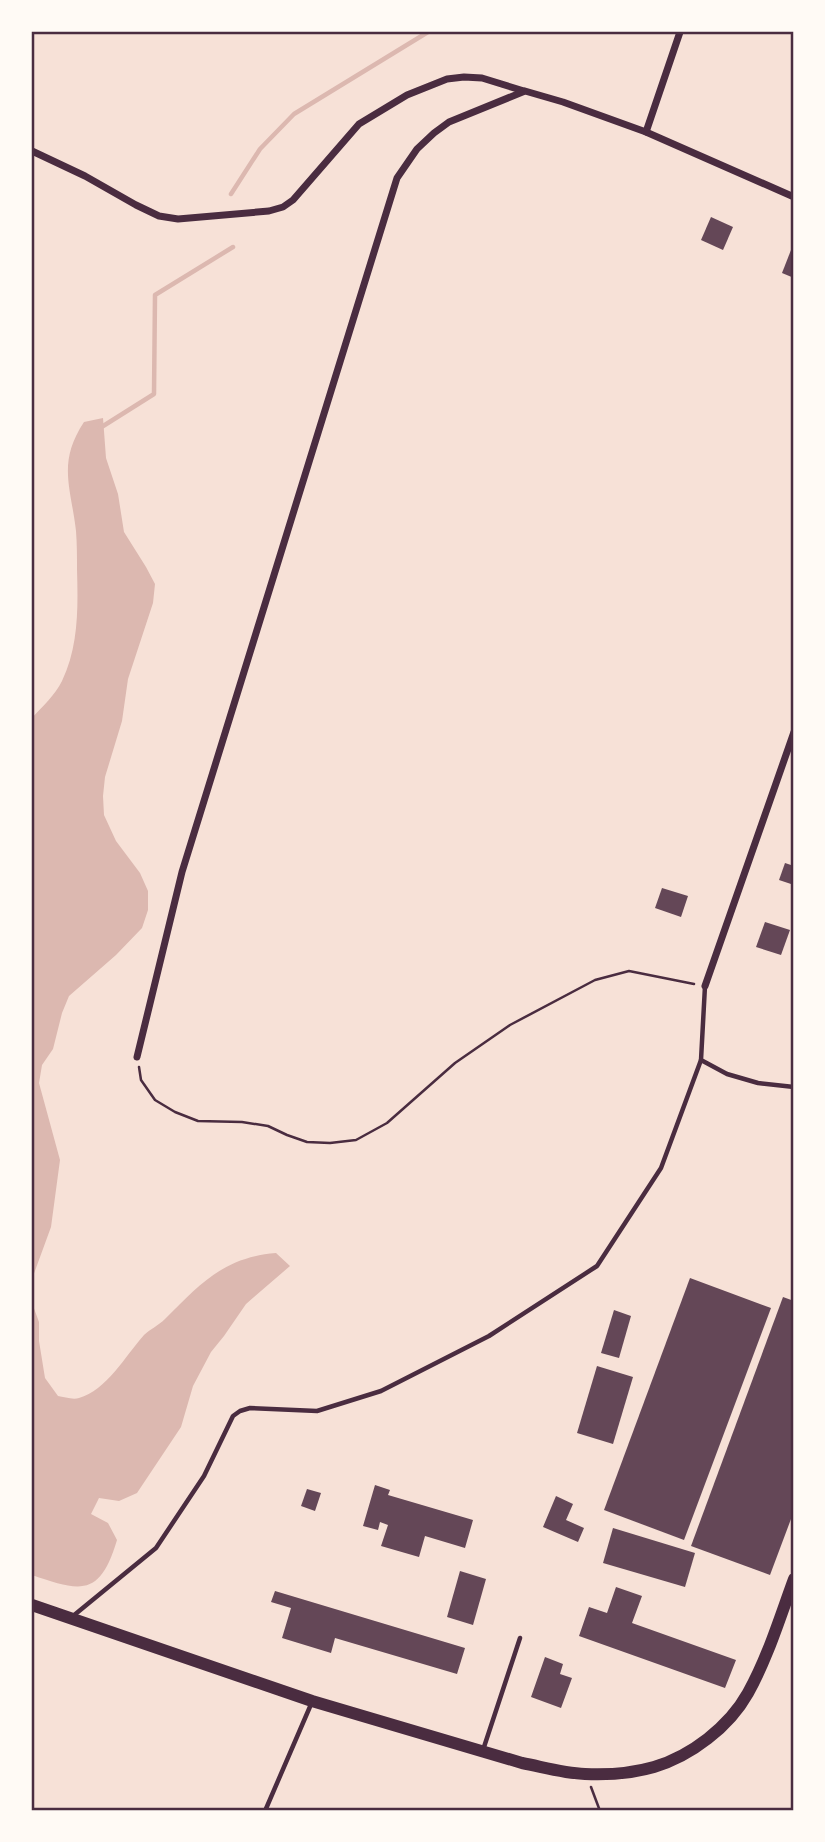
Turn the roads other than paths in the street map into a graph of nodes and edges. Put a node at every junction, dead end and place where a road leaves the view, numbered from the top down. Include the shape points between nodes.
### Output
1 (680, 32) edge
2 (525, 91) junction
3 (646, 132) junction
4 (32, 151) edge
5 (793, 197) edge
6 (793, 732) edge
7 (705, 986) joint
8 (137, 1057) road end
9 (701, 1060) junction
10 (793, 1087) edge
11 (793, 1579) edge
12 (32, 1605) edge
13 (71, 1618) junction
14 (520, 1638) dead end
15 (312, 1701) junction
16 (483, 1751) junction
17 (265, 1811) edge

1 - 3 street
2 - 3 street
2 - 4 street via 464,77 407,95 359,124 293,200 269,211 178,219 159,216
2 - 8 street via 449,122 417,149 397,178 182,872
3 - 5 street
6 - 7 street
7 - 9 lane
9 - 10 lane via 727,1074
9 - 13 lane via 661,1168 597,1266 489,1336 381,1391 317,1411 240,1410 204,1476 156,1548
11 - 16 street via 748,1693 731,1717 684,1754 654,1767 586,1774
12 - 13 street
13 - 15 street
14 - 16 lane
15 - 16 street
15 - 17 lane

